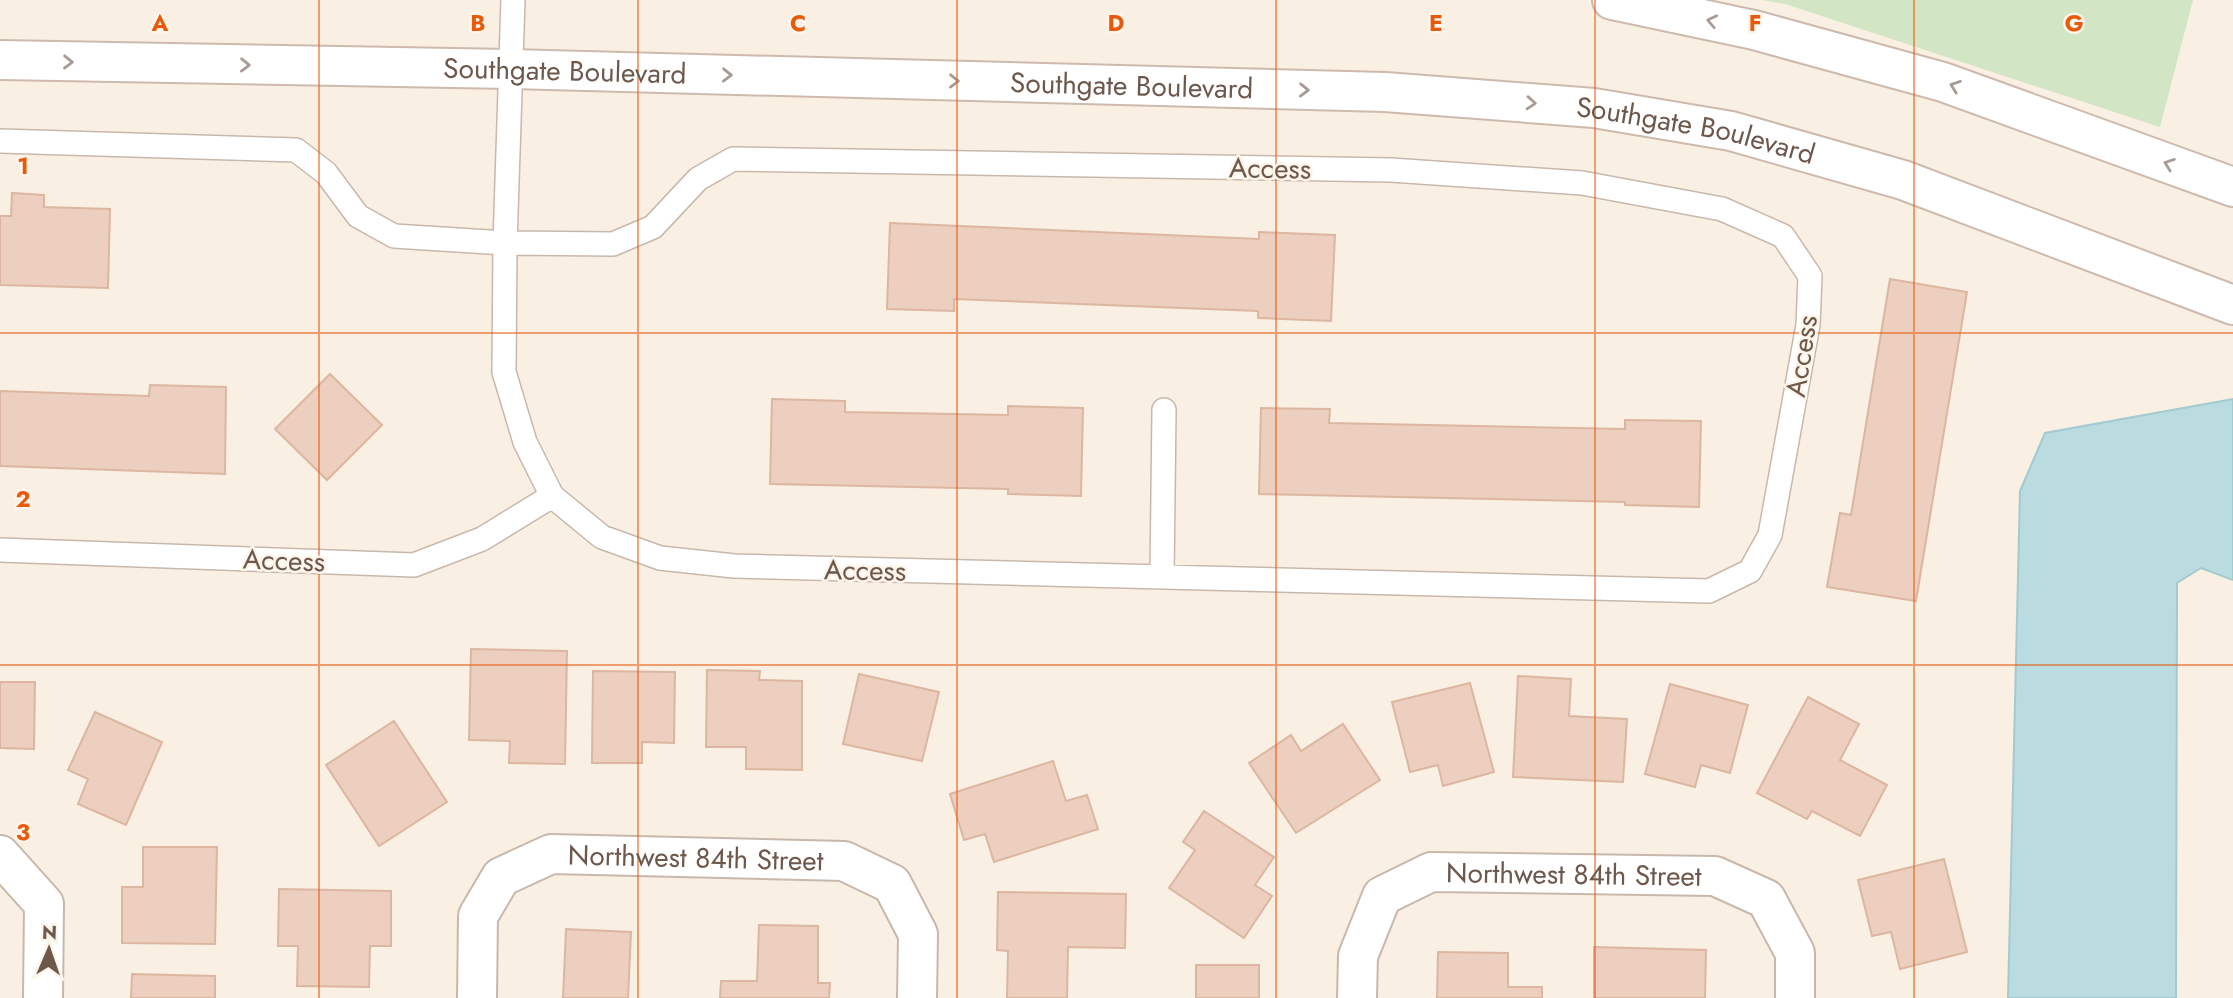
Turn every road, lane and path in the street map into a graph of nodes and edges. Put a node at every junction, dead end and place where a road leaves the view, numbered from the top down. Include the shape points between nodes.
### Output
1 (513, 0) edge
2 (1612, 0) edge
3 (0, 60) edge
4 (511, 69) junction
5 (0, 141) edge
6 (2233, 187) edge
7 (505, 243) junction
8 (2233, 305) edge
9 (1164, 410) dead end
10 (552, 496) junction
11 (0, 550) edge
12 (1163, 577) junction
13 (1, 856) edge
14 (43, 998) edge
15 (477, 998) edge
16 (917, 998) edge
17 (1357, 998) edge
18 (1794, 998) edge

1 - 4 lane, Access
6 -> 2 main road via 1943,82 1754,30
3 -> 4 main road, Southgate Boulevard
4 - 7 lane, Access
4 -> 8 main road, Southgate Boulevard via 1385,92 1594,108 1731,131 1903,180
5 - 7 lane, Access via 296,150 326,173 358,216 394,236
7 - 10 lane, Access via 504,372 525,442
7 - 12 lane, Access via 613,244 653,227 698,179 733,159 1378,169 1581,183 1722,209 1783,236 1810,276 1808,325 1770,535 1750,571 1709,591
9 - 12 lane
10 - 11 lane, Access via 482,539 414,565
10 - 12 lane, Access via 602,537 660,558 734,566
13 - 14 main road via 44,904
15 - 16 main road, Northwest 84th Street via 478,916 501,877 551,854 844,861 892,884 918,934
17 - 18 main road, Northwest 84th Street via 1358,956 1381,896 1431,873 1715,876 1766,900 1795,953

